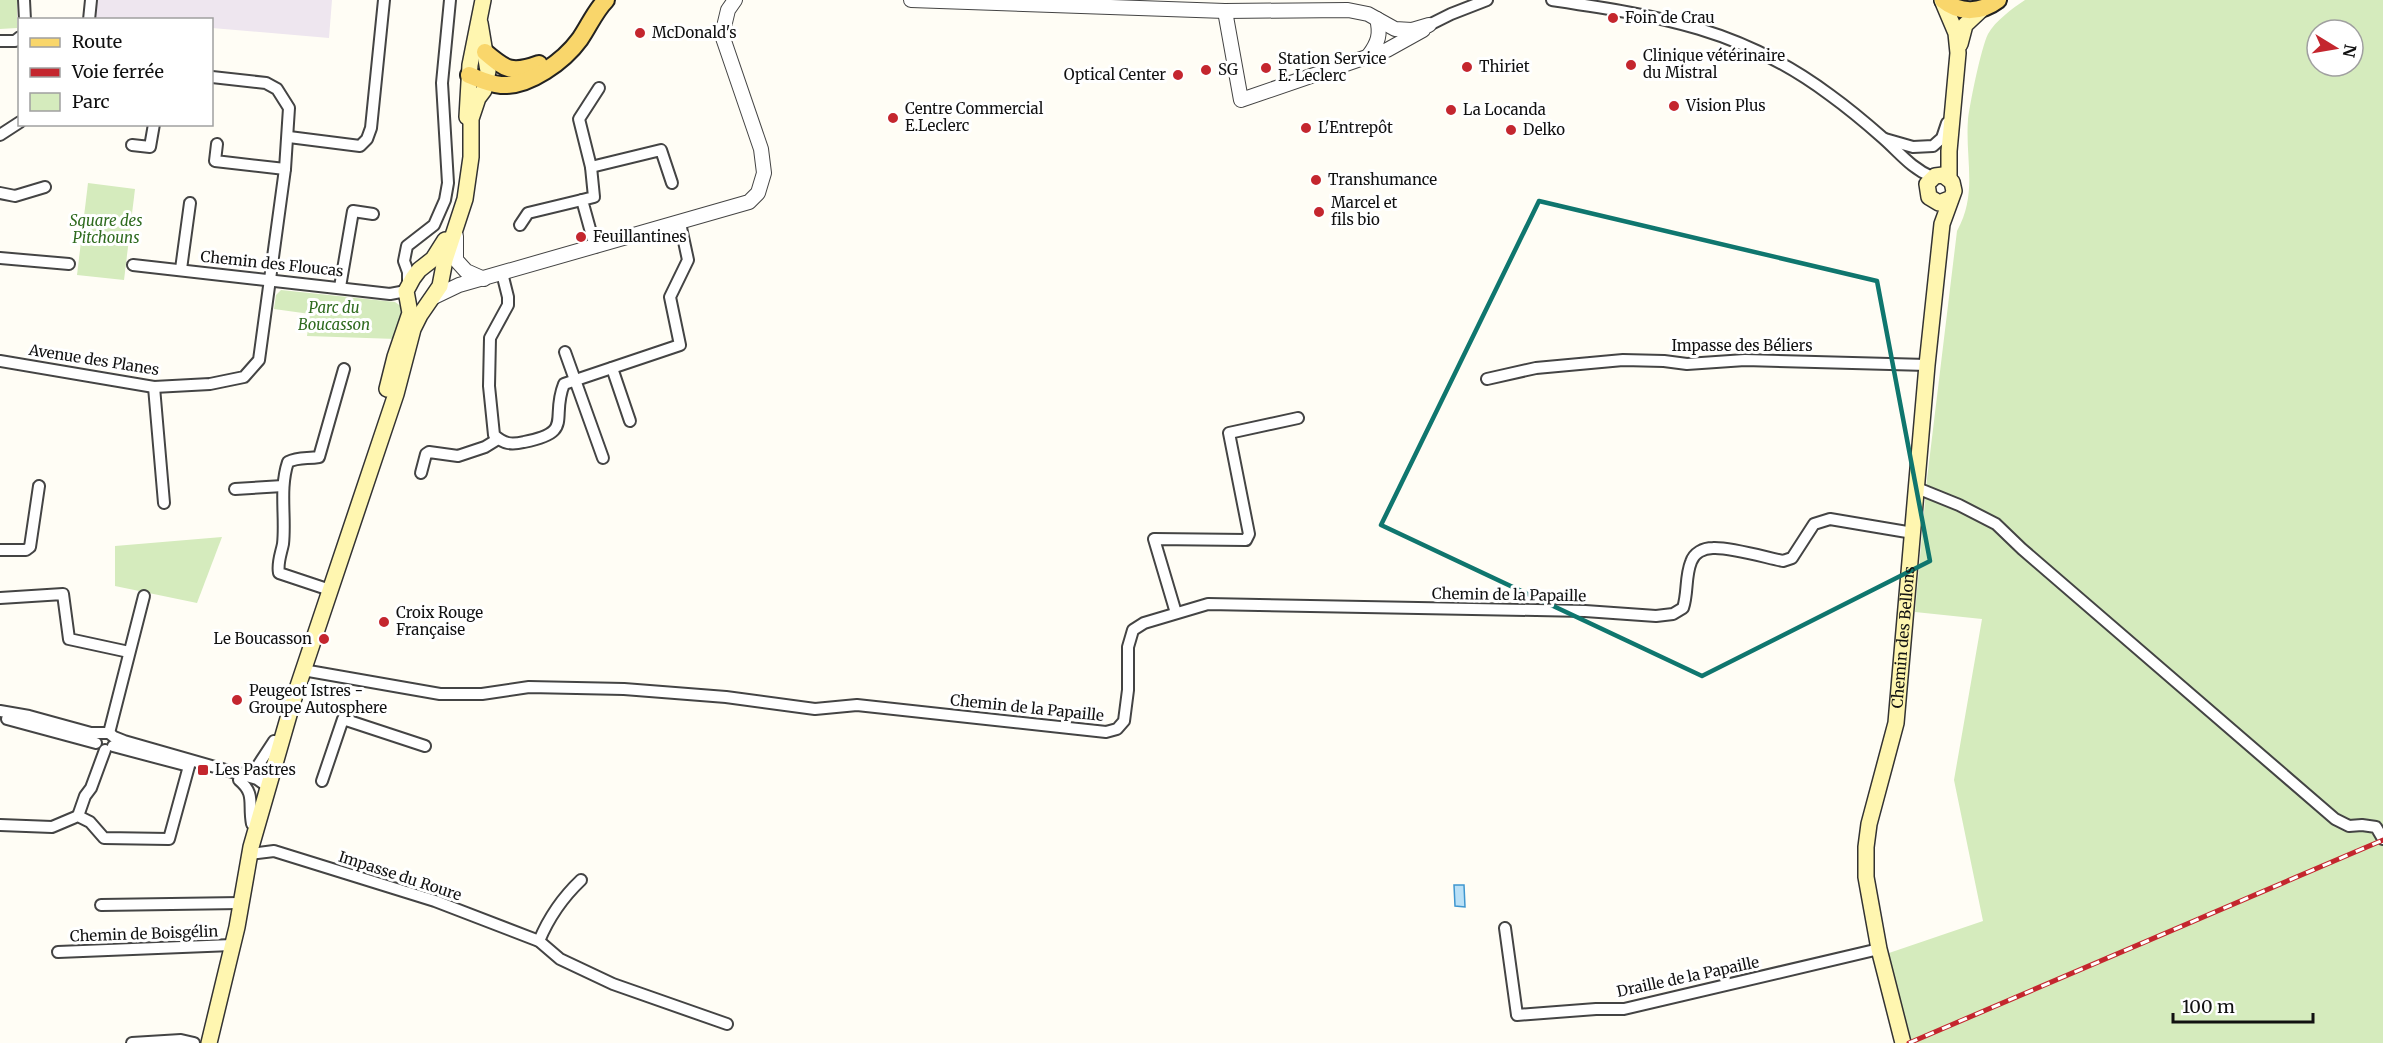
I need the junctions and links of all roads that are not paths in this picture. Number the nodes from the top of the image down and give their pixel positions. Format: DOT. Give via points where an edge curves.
graph roads {
  1 [pos="24,0"];
  2 [pos="90,0"];
  3 [pos="384,0"];
  4 [pos="450,0"];
  5 [pos="483,0"];
  6 [pos="589,0"];
  7 [pos="606,0"];
  8 [pos="735,0"];
  9 [pos="910,0"];
  10 [pos="1486,0"];
  11 [pos="1552,0"];
  12 [pos="1942,0"];
  13 [pos="1998,0"];
  14 [pos="1980,10"];
  15 [pos="1225,11"];
  16 [pos="25,18"];
  17 [pos="89,18"];
  18 [pos="1377,19"];
  19 [pos="480,22"];
  20 [pos="1429,25"];
  21 [pos="18,39"];
  22 [pos="0,41"];
  23 [pos="485,52"];
  24 [pos="1958,52"];
  25 [pos="1369,55"];
  26 [pos="492,73"];
  27 [pos="469,75"];
  28 [pos="213,77"];
  29 [pos="599,88"];
  30 [pos="1954,96"];
  31 [pos="18,123"];
  32 [pos="154,126"];
  33 [pos="0,135"];
  34 [pos="289,137"];
  35 [pos="1883,138"];
  36 [pos="217,144"];
  37 [pos="132,145"];
  38 [pos="591,167"];
  39 [pos="285,169"];
  40 [pos="672,183"];
  41 [pos="45,187"];
  42 [pos="1938,187"];
  43 [pos="0,193"];
  44 [pos="582,200"];
  45 [pos="190,203"];
  46 [pos="373,214"];
  47 [pos="680,223"];
  48 [pos="520,225"];
  49 [pos="457,226"];
  50 [pos="595,247"];
  51 [pos="0,258"];
  52 [pos="404,261"];
  53 [pos="69,264"];
  54 [pos="133,265"];
  55 [pos="181,269"];
  56 [pos="434,269"];
  57 [pos="502,273"];
  58 [pos="271,279"];
  59 [pos="484,279"];
  60 [pos="340,286"];
  61 [pos="415,299"];
  62 [pos="565,352"];
  63 [pos="0,360"];
  64 [pos="1927,365"];
  65 [pos="612,368"];
  66 [pos="344,369"];
  67 [pos="1487,379"];
  68 [pos="576,380"];
  69 [pos="154,387"];
  70 [pos="1298,418"];
  71 [pos="630,421"];
  72 [pos="498,439"];
  73 [pos="603,458"];
  74 [pos="421,473"];
  75 [pos="39,486"];
  76 [pos="283,486"];
  77 [pos="1917,488"];
  78 [pos="235,489"];
  79 [pos="164,503"];
  80 [pos="1913,533"];
  81 [pos="0,550"];
  82 [pos="330,590"];
  83 [pos="144,596"];
  84 [pos="0,598"];
  85 [pos="1176,613"];
  86 [pos="129,652"];
  87 [pos="303,670"];
  88 [pos="0,711"];
  89 [pos="0,718"];
  90 [pos="106,740"];
  91 [pos="278,741"];
  92 [pos="425,746"];
  93 [pos="189,766"];
  94 [pos="240,777"];
  95 [pos="322,781"];
  96 [pos="261,783"];
  97 [pos="78,816"];
  98 [pos="0,825"];
  99 [pos="255,825"];
  100 [pos="2383,839"];
  101 [pos="250,850"];
  102 [pos="581,880"];
  103 [pos="241,903"];
  104 [pos="101,905"];
  105 [pos="1505,928"];
  106 [pos="539,941"];
  107 [pos="232,945"];
  108 [pos="1879,949"];
  109 [pos="58,952"];
  110 [pos="727,1024"];
  111 [pos="132,1043"];
  112 [pos="194,1043"];
  113 [pos="209,1043"];
  114 [pos="1903,1043"];
  1 -- 16 [label="street"];
  2 -- 17 [label="street"];
  3 -- 34 [label="street" via="367,139 360,146"];
  4 -- 52 [label="street" via="442,83 445,200 434,225 407,246"];
  5 -- 19 [label="main road"];
  6 -- 26 [label="main road" via="576,31 544,63"];
  7 -- 26 [label="main road" via="578,41 554,64 530,79 502,85"];
  8 -- 47 [label="street" via="728,10 722,35 761,149 762,183 749,202"];
  9 -- 15 [label="street"];
  10 -- 20 [label="street"];
  11 -- 35 [label="street" via="1678,22 1743,43 1830,95"];
  12 -- 14 [label="main road" via="1963,10"];
  12 -- 24 [label="main road, Chemin des Bellons" via="1956,33"];
  13 -- 14 [label="main road"];
  14 -- 24 [label="main road, Chemin des Bellons" via="1965,25"];
  15 -- 18 [label="street" via="1348,10"];
  15 -- 25 [label="street" via="1241,100"];
  18 -- 20 [label="street" via="1395,29"];
  18 -- 25 [label="street" via="1378,42"];
  19 -- 23 [label="main road"];
  19 -- 27 [label="main road"];
  20 -- 25 [label="street" via="1387,50"];
  21 -- 22 [label="street"];
  23 -- 26 [label="main road"];
  24 -- 30 [label="main road, Chemin des Bellons"];
  26 -- 27 [label="main road"];
  26 -- 49 [label="main road" via="471,119 469,174"];
  27 -- 56 [label="main road" via="466,154 457,205"];
  28 -- 34 [label="street, Avenue des Planes" via="266,83 277,89 289,108"];
  29 -- 38 [label="street" via="579,119"];
  30 -- 35 [label="street" via="1942,138 1933,146 1913,147"];
  30 -- 42 [label="main road, Chemin des Bellons" via="1949,151"];
  31 -- 33 [label="street"];
  32 -- 37 [label="street" via="150,147"];
  34 -- 39 [label="street, Avenue des Planes"];
  35 -- 42 [label="street"];
  36 -- 39 [label="street" via="215,161"];
  38 -- 40 [label="street" via="661,150"];
  38 -- 44 [label="street" via="594,197"];
  39 -- 58 [label="street, Avenue des Planes"];
  41 -- 43 [label="street" via="15,196"];
  42 -- 64 [label="main road, Chemin des Bellons" via="1942,224"];
  44 -- 48 [label="street" via="528,213"];
  44 -- 50 [label="street"];
  45 -- 55 [label="street"];
  46 -- 60 [label="street" via="353,212"];
  47 -- 50 [label="street"];
  47 -- 65 [label="street" via="688,260 670,297 680,345"];
  49 -- 56 [label="main road"];
  49 -- 59 [label="street" via="456,260 466,271"];
  50 -- 57 [label="street"];
  51 -- 53 [label="street"];
  52 -- 56 [label="street"];
  52 -- 61 [label="street"];
  54 -- 55 [label="street, Chemin des Floucas"];
  55 -- 58 [label="street, Chemin des Floucas"];
  56 -- 59 [label="street"];
  56 -- 61 [label="main road"];
  56 -- 61 [label="main road"];
  57 -- 59 [label="street"];
  57 -- 72 [label="street" via="508,305 490,338 489,386 494,435"];
  58 -- 60 [label="street, Chemin des Floucas"];
  58 -- 69 [label="street, Avenue des Planes" via="259,360 244,377 210,384"];
  59 -- 61 [label="street"];
  60 -- 61 [label="street, Chemin des Floucas"];
  61 -- 82 [label="main road" via="413,329 396,394"];
  62 -- 68 [label="street"];
  63 -- 69 [label="street, Avenue des Planes"];
  64 -- 67 [label="street, Impasse des Béliers" via="1623,360 1536,368"];
  64 -- 77 [label="main road, Chemin des Bellons"];
  65 -- 68 [label="street"];
  65 -- 71 [label="street"];
  66 -- 76 [label="street" via="319,457 298,457 288,462"];
  68 -- 72 [label="street" via="564,384 560,419 549,436 513,445"];
  68 -- 73 [label="street"];
  69 -- 79 [label="street"];
  70 -- 85 [label="street" via="1229,433 1249,534 1246,540 1154,539"];
  72 -- 74 [label="street" via="458,456 429,452"];
  75 -- 81 [label="street" via="30,547"];
  76 -- 78 [label="street"];
  76 -- 82 [label="street" via="279,573"];
  77 -- 80 [label="main road, Chemin des Bellons"];
  77 -- 100 [label="street" via="1995,524 2335,819 2349,826 2376,827"];
  80 -- 85 [label="street, Chemin de la Papaille" via="1830,519 1814,524 1792,558 1783,561 1713,548 1699,550 1688,570 1688,595 1683,608 1656,616 1585,611 1208,604"];
  80 -- 108 [label="main road, Chemin des Bellons" via="1896,723 1866,847 1866,877"];
  82 -- 87 [label="main road"];
  83 -- 86 [label="street"];
  84 -- 86 [label="street" via="63,594 69,639"];
  85 -- 87 [label="street, Chemin de la Papaille" via="1133,630 1128,647 1124,721 1117,729 1106,732 857,705 815,709 624,689 529,687 482,694 440,694"];
  86 -- 90 [label="street"];
  87 -- 91 [label="main road"];
  88 -- 90 [label="street"];
  89 -- 90 [label="street"];
  90 -- 93 [label="street"];
  90 -- 94 [label="street"];
  90 -- 97 [label="street" via="92,788"];
  91 -- 94 [label="street" via="257,767"];
  91 -- 96 [label="main road"];
  91 -- 99 [label="main road"];
  92 -- 95 [label="street" via="343,719"];
  93 -- 94 [label="street"];
  93 -- 97 [label="street" via="169,838 104,838 90,822"];
  94 -- 96 [label="street"];
  94 -- 99 [label="street" via="251,794 249,812"];
  96 -- 99 [label="main road"];
  97 -- 98 [label="street" via="52,827"];
  99 -- 101 [label="main road"];
  101 -- 103 [label="main road"];
  101 -- 106 [label="street, Impasse du Roure" via="274,851 416,895"];
  102 -- 106 [label="street" via="565,895"];
  103 -- 104 [label="street"];
  103 -- 107 [label="main road"];
  105 -- 108 [label="street, Draille de la Papaille" via="1517,1015 1624,1009"];
  106 -- 110 [label="street, Impasse du Roure" via="560,958 613,984"];
  107 -- 109 [label="street, Chemin de Boisgélin"];
  107 -- 113 [label="main road"];
  108 -- 114 [label="main road, Chemin des Bellons"];
  111 -- 112 [label="street"];
}
